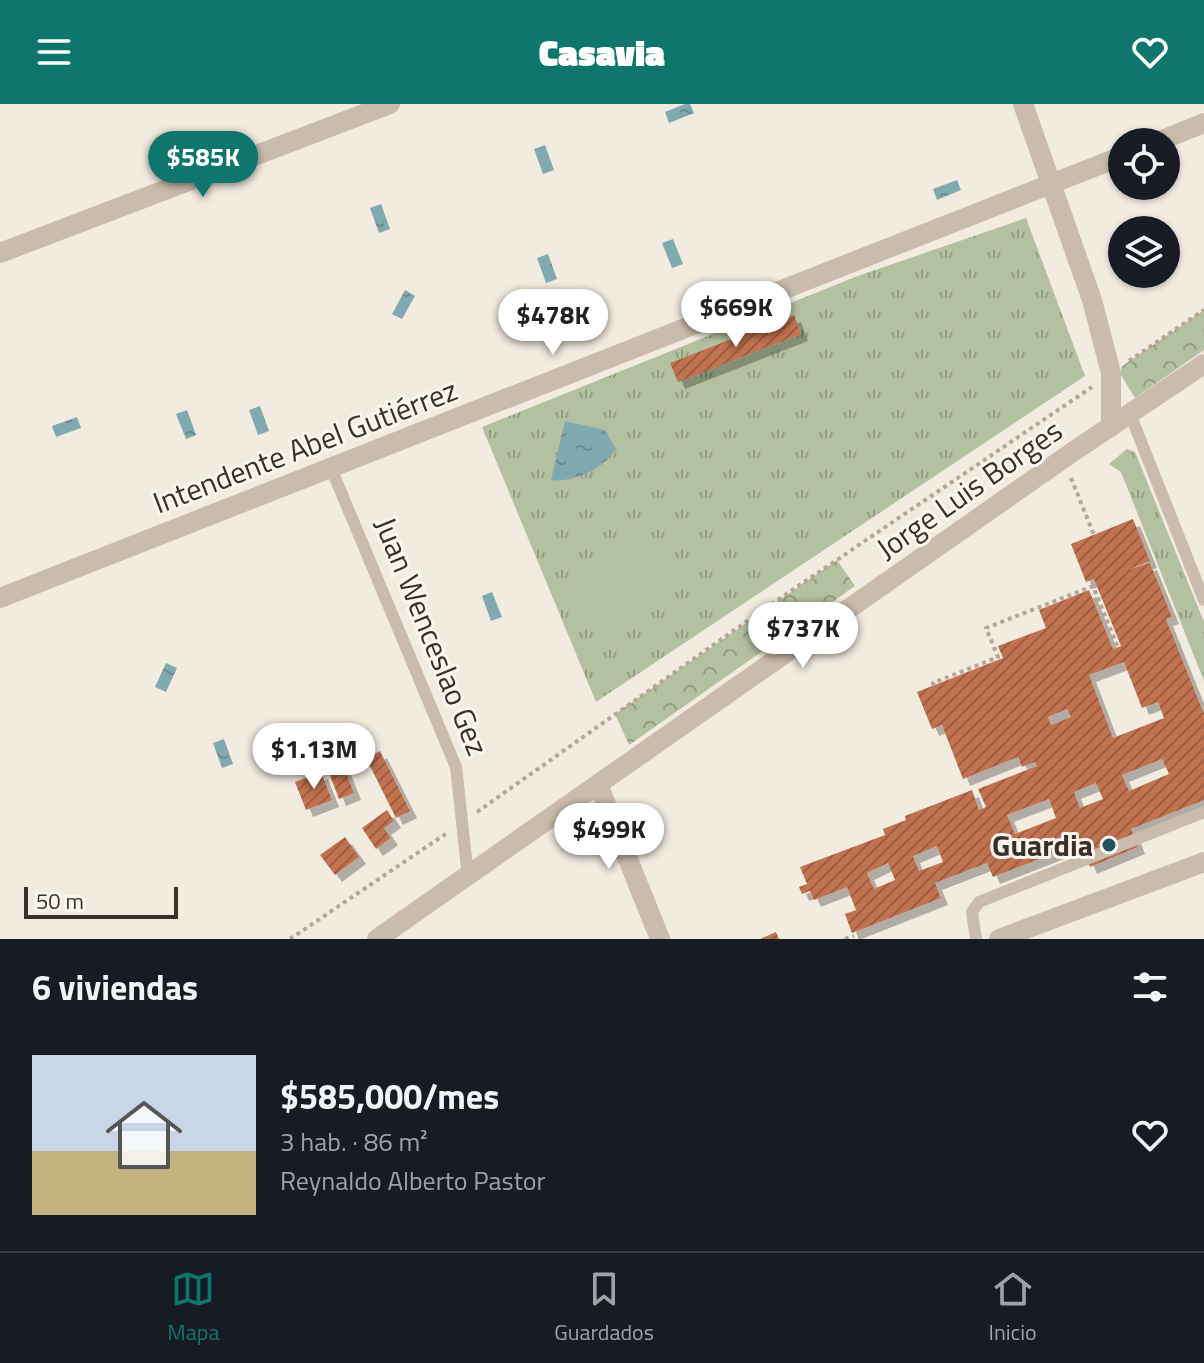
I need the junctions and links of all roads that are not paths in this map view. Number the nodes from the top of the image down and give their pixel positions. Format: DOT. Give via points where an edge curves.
graph roads {
  1 [pos="390,104"];
  2 [pos="1023,104"];
  3 [pos="1204,123"];
  4 [pos="1180,133"];
  5 [pos="1108,162"];
  6 [pos="1052,184"];
  7 [pos="0,253"];
  8 [pos="1204,364"];
  9 [pos="1130,414"];
  10 [pos="1111,427"];
  11 [pos="331,468"];
  12 [pos="0,598"];
  13 [pos="1204,600"];
  14 [pos="599,787"];
  15 [pos="1204,812"];
  16 [pos="1204,862"];
  17 [pos="468,877"];
  18 [pos="377,939"];
  19 [pos="660,939"];
  20 [pos="976,939"];
  21 [pos="1000,939"];
  1 -- 7 [label="street"];
  2 -- 6 [label="street"];
  3 -- 4 [label="street"];
  5 -- 6 [label="street, Intendente Abel Gutiérrez"];
  6 -- 10 [label="street" via="1111,373"];
  6 -- 11 [label="street, Intendente Abel Gutiérrez"];
  8 -- 9 [label="street, Jorge Luis Borges"];
  9 -- 10 [label="street, Jorge Luis Borges"];
  9 -- 13 [label="lane"];
  10 -- 14 [label="street, Jorge Luis Borges"];
  11 -- 12 [label="street, Intendente Abel Gutiérrez"];
  11 -- 17 [label="lane, Juan Wenceslao Gez" via="456,767"];
  14 -- 17 [label="street, Jorge Luis Borges"];
  14 -- 19 [label="street"];
  15 -- 20 [label="lane" via="979,902 972,912"];
  16 -- 21 [label="street"];
  17 -- 18 [label="street, Jorge Luis Borges"];
}
